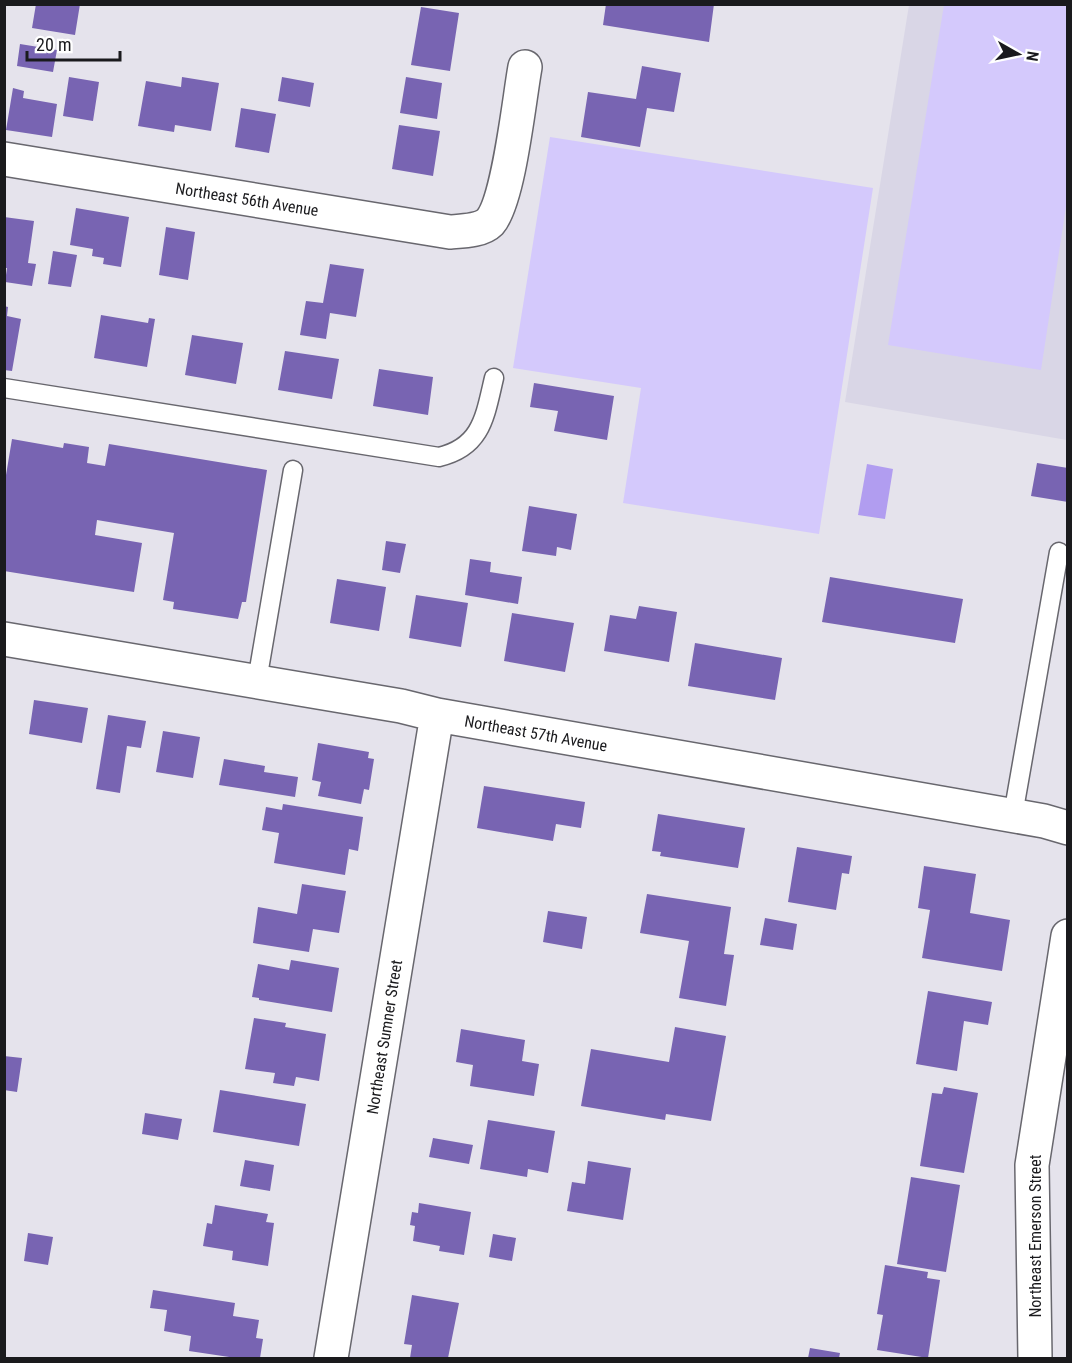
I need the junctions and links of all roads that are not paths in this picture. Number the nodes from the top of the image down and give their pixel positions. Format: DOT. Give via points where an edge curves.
graph roads {
  1 [pos="525,67"];
  2 [pos="4,159"];
  3 [pos="494,378"];
  4 [pos="4,388"];
  5 [pos="293,470"];
  6 [pos="1059,552"];
  7 [pos="4,639"];
  8 [pos="257,681"];
  9 [pos="437,716"];
  10 [pos="1013,815"];
  11 [pos="1068,828"];
  12 [pos="1068,936"];
  13 [pos="331,1359"];
  14 [pos="1035,1359"];
  1 -- 2 [label="street, Northeast 56th Avenue" via="498,207 489,223 473,230 450,232"];
  3 -- 4 [label="lane" via="484,422 471,441 453,454 439,457"];
  5 -- 8 [label="lane"];
  6 -- 10 [label="lane"];
  7 -- 8 [label="street, Northeast 57th Avenue"];
  8 -- 9 [label="street, Northeast 57th Avenue"];
  9 -- 10 [label="street, Northeast 57th Avenue"];
  9 -- 13 [label="street, Northeast Sumner Street"];
  10 -- 11 [label="street, Northeast 57th Avenue"];
  12 -- 14 [label="street, Northeast Emerson Street" via="1032,1165"];
}
